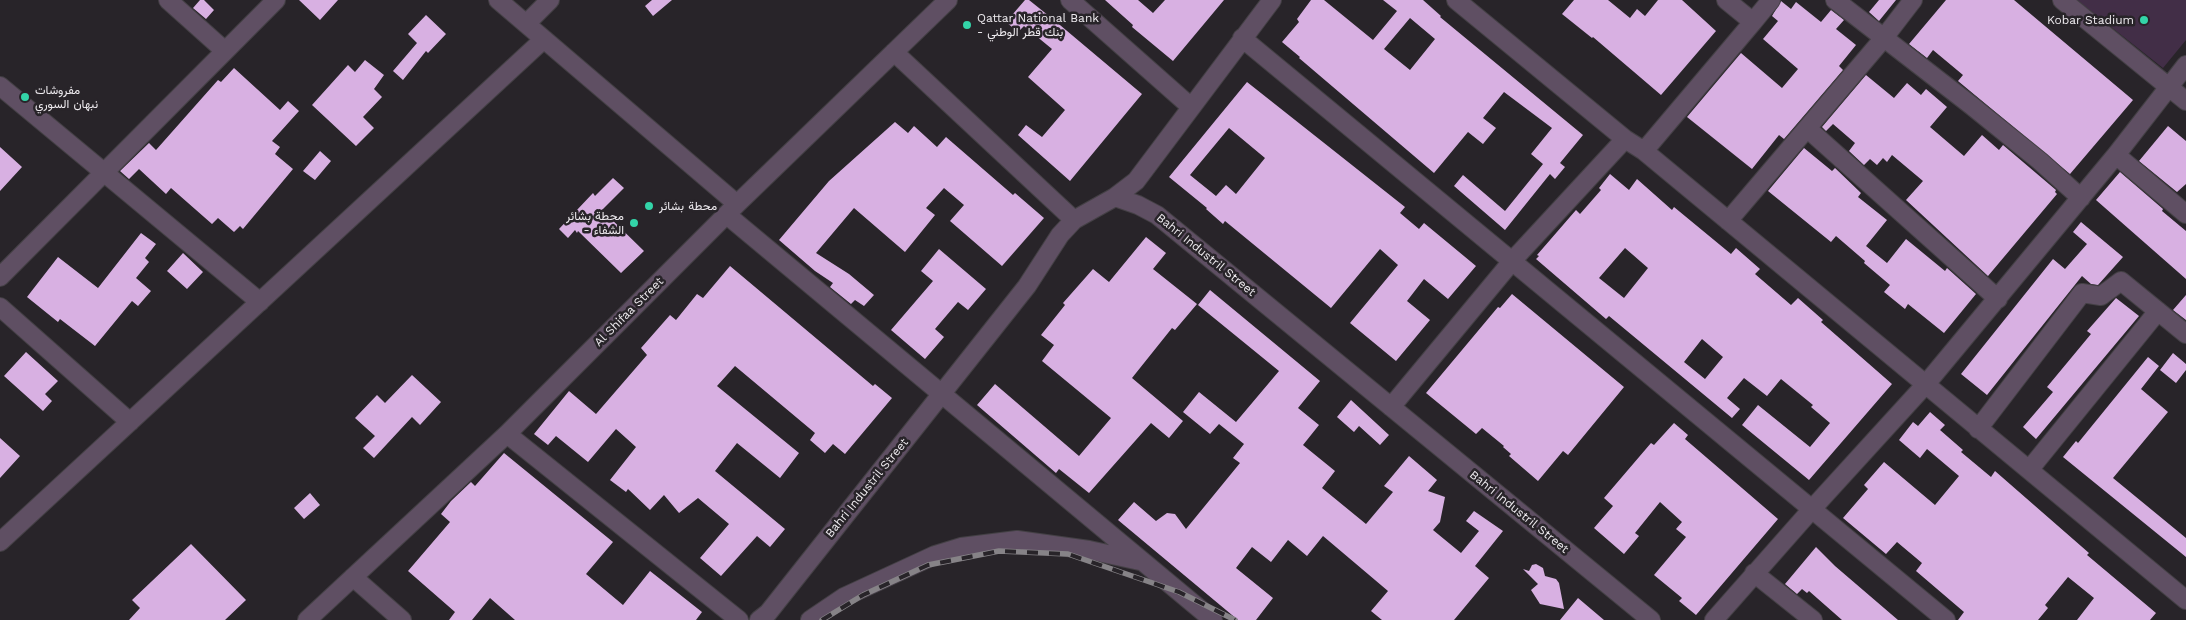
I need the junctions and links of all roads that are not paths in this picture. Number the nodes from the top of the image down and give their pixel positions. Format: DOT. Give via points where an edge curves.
graph roads {
  1 [pos="168,0"];
  2 [pos="276,0"];
  3 [pos="498,0"];
  4 [pos="550,0"];
  5 [pos="948,0"];
  6 [pos="1070,0"];
  7 [pos="1272,0"];
  8 [pos="1456,0"];
  9 [pos="1726,0"];
  10 [pos="1771,0"];
  11 [pos="1835,0"];
  12 [pos="1914,0"];
  13 [pos="2062,0"];
  14 [pos="1754,22"];
  15 [pos="526,24"];
  16 [pos="1242,38"];
  17 [pos="544,39"];
  18 [pos="1884,39"];
  19 [pos="224,51"];
  20 [pos="894,52"];
  21 [pos="2186,65"];
  22 [pos="0,86"];
  23 [pos="2169,87"];
  24 [pos="2186,101"];
  25 [pos="1191,107"];
  26 [pos="1808,129"];
  27 [pos="1625,139"];
  28 [pos="1644,151"];
  29 [pos="2116,155"];
  30 [pos="105,172"];
  31 [pos="1115,197"];
  32 [pos="2081,198"];
  33 [pos="732,209"];
  34 [pos="2186,214"];
  35 [pos="1074,220"];
  36 [pos="1728,221"];
  37 [pos="1513,260"];
  38 [pos="0,277"];
  39 [pos="1998,299"];
  40 [pos="260,302"];
  41 [pos="0,307"];
  42 [pos="2158,310"];
  43 [pos="2186,334"];
  44 [pos="1926,384"];
  45 [pos="943,393"];
  46 [pos="1391,407"];
  47 [pos="130,422"];
  48 [pos="1978,429"];
  49 [pos="507,434"];
  50 [pos="2029,470"];
  51 [pos="1812,508"];
  52 [pos="1,539"];
  53 [pos="1143,562"];
  54 [pos="1754,573"];
  55 [pos="353,577"];
  56 [pos="2186,600"];
  57 [pos="770,618"];
  58 [pos="307,620"];
  59 [pos="402,620"];
  60 [pos="739,620"];
  61 [pos="810,620"];
  62 [pos="1213,620"];
  63 [pos="1651,620"];
  64 [pos="1714,620"];
  65 [pos="1813,620"];
  66 [pos="1946,620"];
  1 -- 19 [label="street"];
  2 -- 19 [label="street"];
  3 -- 15 [label="street"];
  4 -- 15 [label="street"];
  5 -- 20 [label="street, Al Shifaa Street"];
  6 -- 25 [label="street"];
  7 -- 16 [label="street"];
  8 -- 27 [label="street"];
  9 -- 14 [label="street"];
  10 -- 14 [label="street"];
  11 -- 18 [label="street"];
  12 -- 18 [label="street"];
  13 -- 23 [label="street"];
  14 -- 28 [label="street"];
  15 -- 17 [label="street"];
  16 -- 25 [label="street"];
  16 -- 37 [label="street"];
  17 -- 33 [label="street"];
  17 -- 40 [label="street"];
  18 -- 26 [label="street"];
  18 -- 32 [label="street" via="1980,112"];
  19 -- 30 [label="street"];
  20 -- 33 [label="street, Al Shifaa Street"];
  20 -- 35 [label="street"];
  21 -- 23 [label="street"];
  22 -- 30 [label="street"];
  23 -- 24 [label="street"];
  23 -- 29 [label="street"];
  25 -- 31 [label="street" via="1136,181"];
  26 -- 36 [label="street"];
  26 -- 39 [label="street"];
  27 -- 28 [label="street"];
  27 -- 37 [label="street"];
  28 -- 36 [label="street"];
  29 -- 32 [label="street"];
  29 -- 34 [label="street"];
  30 -- 38 [label="street"];
  30 -- 40 [label="street"];
  31 -- 35 [label="street, Bahri Industril Street"];
  31 -- 46 [label="street, Bahri Industril Street" via="1157,215"];
  32 -- 39 [label="street"];
  33 -- 45 [label="street"];
  33 -- 49 [label="street, Al Shifaa Street"];
  35 -- 45 [label="street, Bahri Industril Street"];
  36 -- 44 [label="street"];
  37 -- 46 [label="street"];
  37 -- 51 [label="street"];
  39 -- 44 [label="street"];
  40 -- 47 [label="street"];
  41 -- 47 [label="street"];
  42 -- 43 [label="street"];
  42 -- 48 [label="street" via="2121,281 2101,296 2082,293"];
  42 -- 50 [label="street"];
  44 -- 48 [label="street"];
  44 -- 51 [label="street"];
  45 -- 53 [label="street"];
  45 -- 57 [label="street, Bahri Industril Street"];
  46 -- 63 [label="street, Bahri Industril Street"];
  47 -- 52 [label="street"];
  48 -- 50 [label="street"];
  49 -- 55 [label="street, Al Shifaa Street"];
  49 -- 60 [label="street"];
  50 -- 56 [label="street"];
  51 -- 54 [label="street"];
  51 -- 66 [label="street"];
  53 -- 61 [label="street" via="1018,540 961,547 934,555 844,597"];
  53 -- 62 [label="street"];
  54 -- 64 [label="street"];
  54 -- 65 [label="street"];
  55 -- 58 [label="street, Al Shifaa Street"];
  55 -- 59 [label="street"];
}
